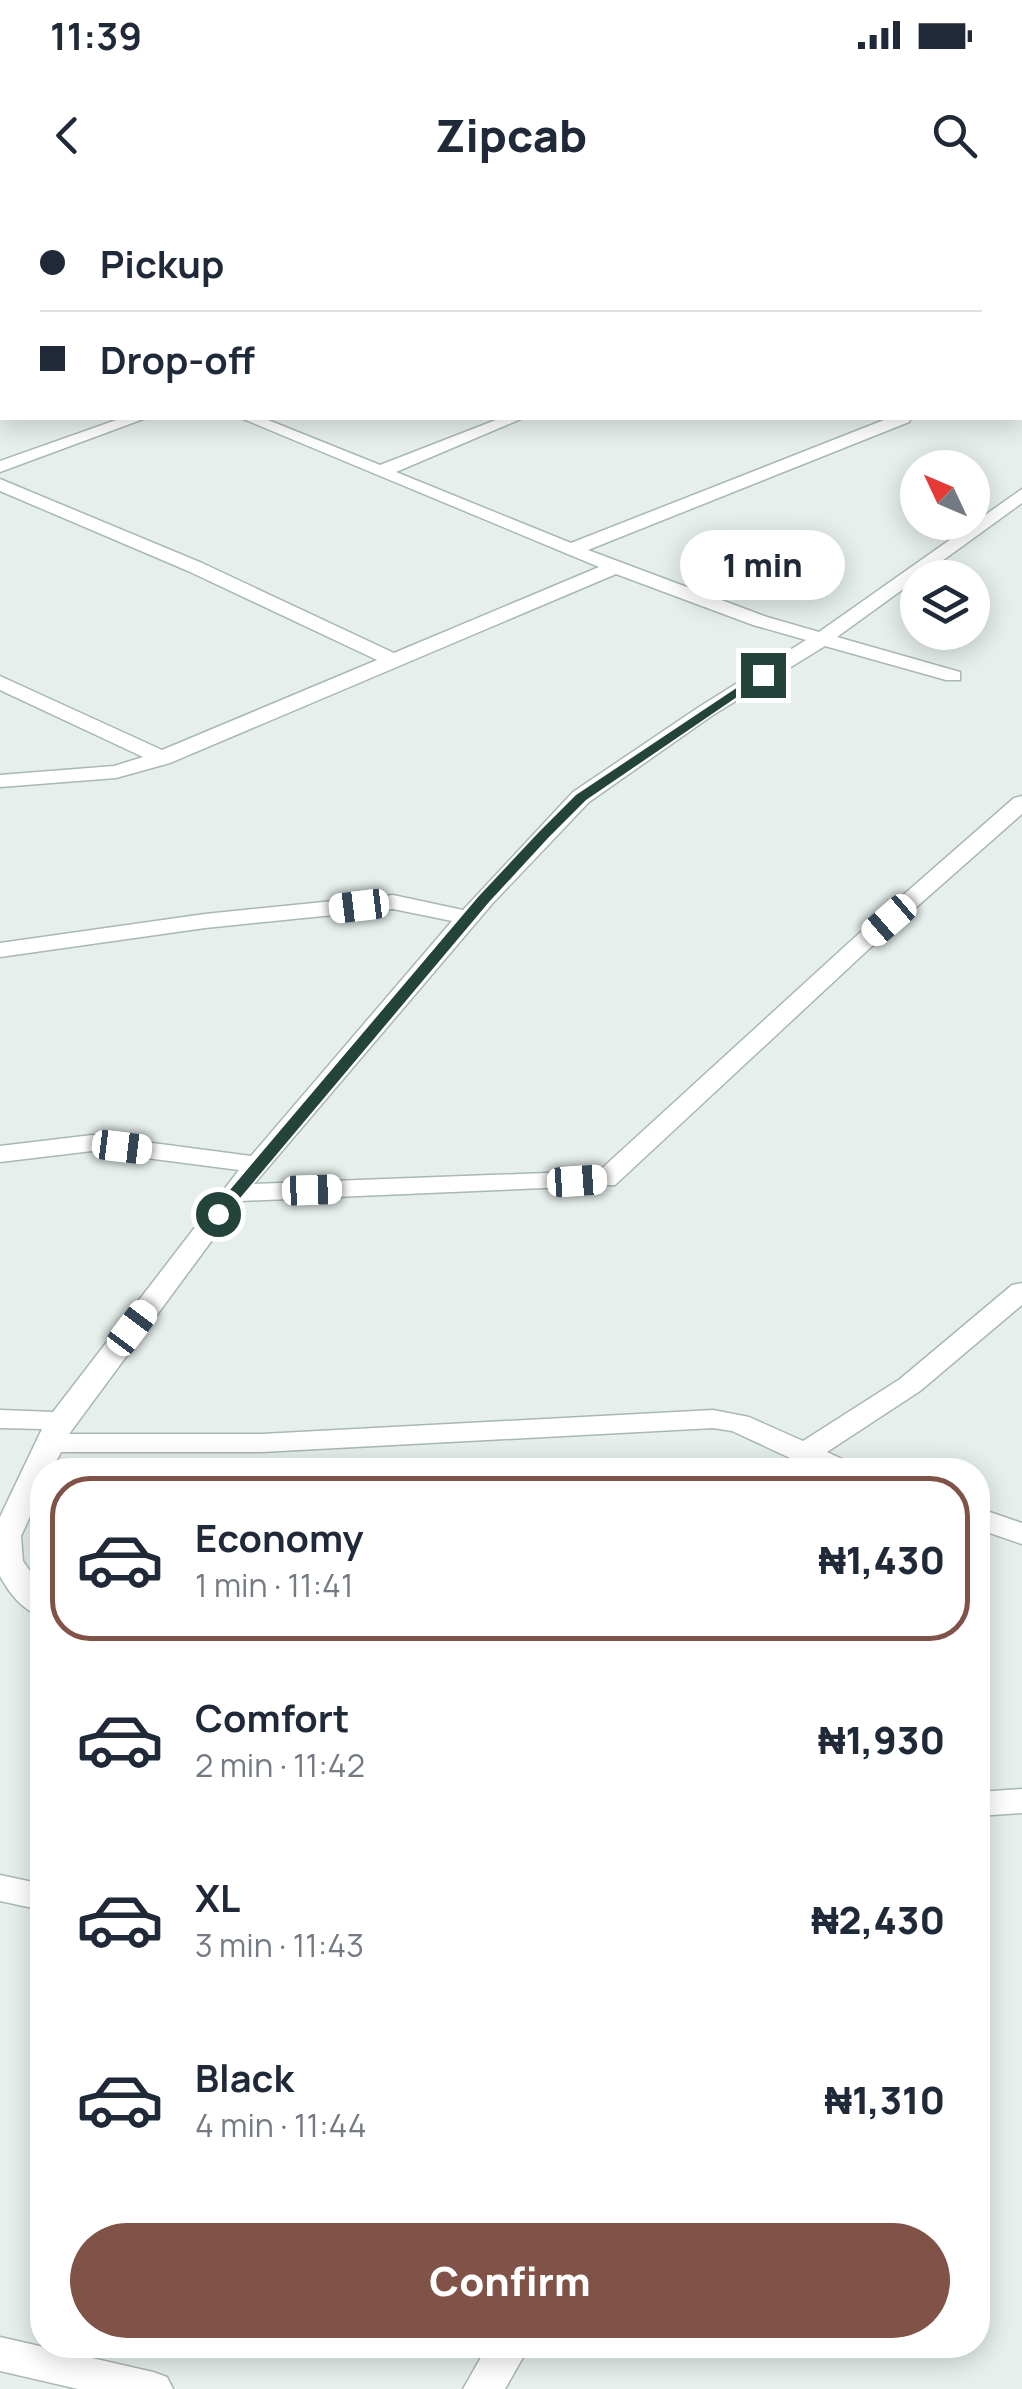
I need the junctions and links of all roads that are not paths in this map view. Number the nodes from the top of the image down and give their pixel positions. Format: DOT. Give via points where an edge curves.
graph roads {
  1 [pos="130,420"];
  2 [pos="254,420"];
  3 [pos="511,420"];
  4 [pos="898,420"];
  5 [pos="0,467"];
  6 [pos="379,472"];
  7 [pos="0,484"];
  8 [pos="1022,494"];
  9 [pos="570,550"];
  10 [pos="616,567"];
  11 [pos="820,640"];
  12 [pos="392,660"];
  13 [pos="953,676"];
  14 [pos="0,682"];
  15 [pos="162,758"];
  16 [pos="0,782"];
  17 [pos="1022,804"];
  18 [pos="469,918"];
  19 [pos="0,950"];
  20 [pos="0,1154"];
  21 [pos="258,1165"];
  22 [pos="234,1193"];
  23 [pos="1022,1291"];
  24 [pos="0,1420"];
  25 [pos="55,1432"];
  26 [pos="804,1454"];
  27 [pos="43,1458"];
  28 [pos="813,1458"];
  29 [pos="30,1485"];
  30 [pos="990,1522"];
  31 [pos="1022,1534"];
  32 [pos="10,1584"];
  33 [pos="1022,1800"];
  34 [pos="990,1803"];
  35 [pos="0,1888"];
  36 [pos="30,1895"];
  37 [pos="0,2354"];
  38 [pos="502,2358"];
  39 [pos="153,2389"];
  40 [pos="483,2389"];
  1 -- 5 [label="street"];
  2 -- 6 [label="street"];
  3 -- 6 [label="street"];
  4 -- 9 [label="street"];
  6 -- 9 [label="street"];
  7 -- 12 [label="street" via="195,566"];
  8 -- 11 [label="street"];
  9 -- 10 [label="street"];
  10 -- 11 [label="street"];
  10 -- 12 [label="street"];
  11 -- 13 [label="street"];
  11 -- 18 [label="street" via="581,798"];
  12 -- 15 [label="street"];
  14 -- 15 [label="street"];
  15 -- 16 [label="street" via="116,772"];
  17 -- 22 [label="street" via="606,1179"];
  18 -- 19 [label="street" via="393,902"];
  18 -- 21 [label="street"];
  20 -- 21 [label="street" via="92,1144"];
  21 -- 22 [label="street"];
  22 -- 25 [label="street"];
  23 -- 26 [label="street" via="910,1385"];
  24 -- 25 [label="street"];
  25 -- 26 [label="street" via="262,1444 713,1419 739,1423"];
  25 -- 27 [label="street"];
  26 -- 28 [label="street"];
  29 -- 32 [label="street" via="6,1536"];
  30 -- 31 [label="street"];
  33 -- 34 [label="street"];
  35 -- 36 [label="street"];
  37 -- 39 [label="street"];
  38 -- 40 [label="street"];
}
